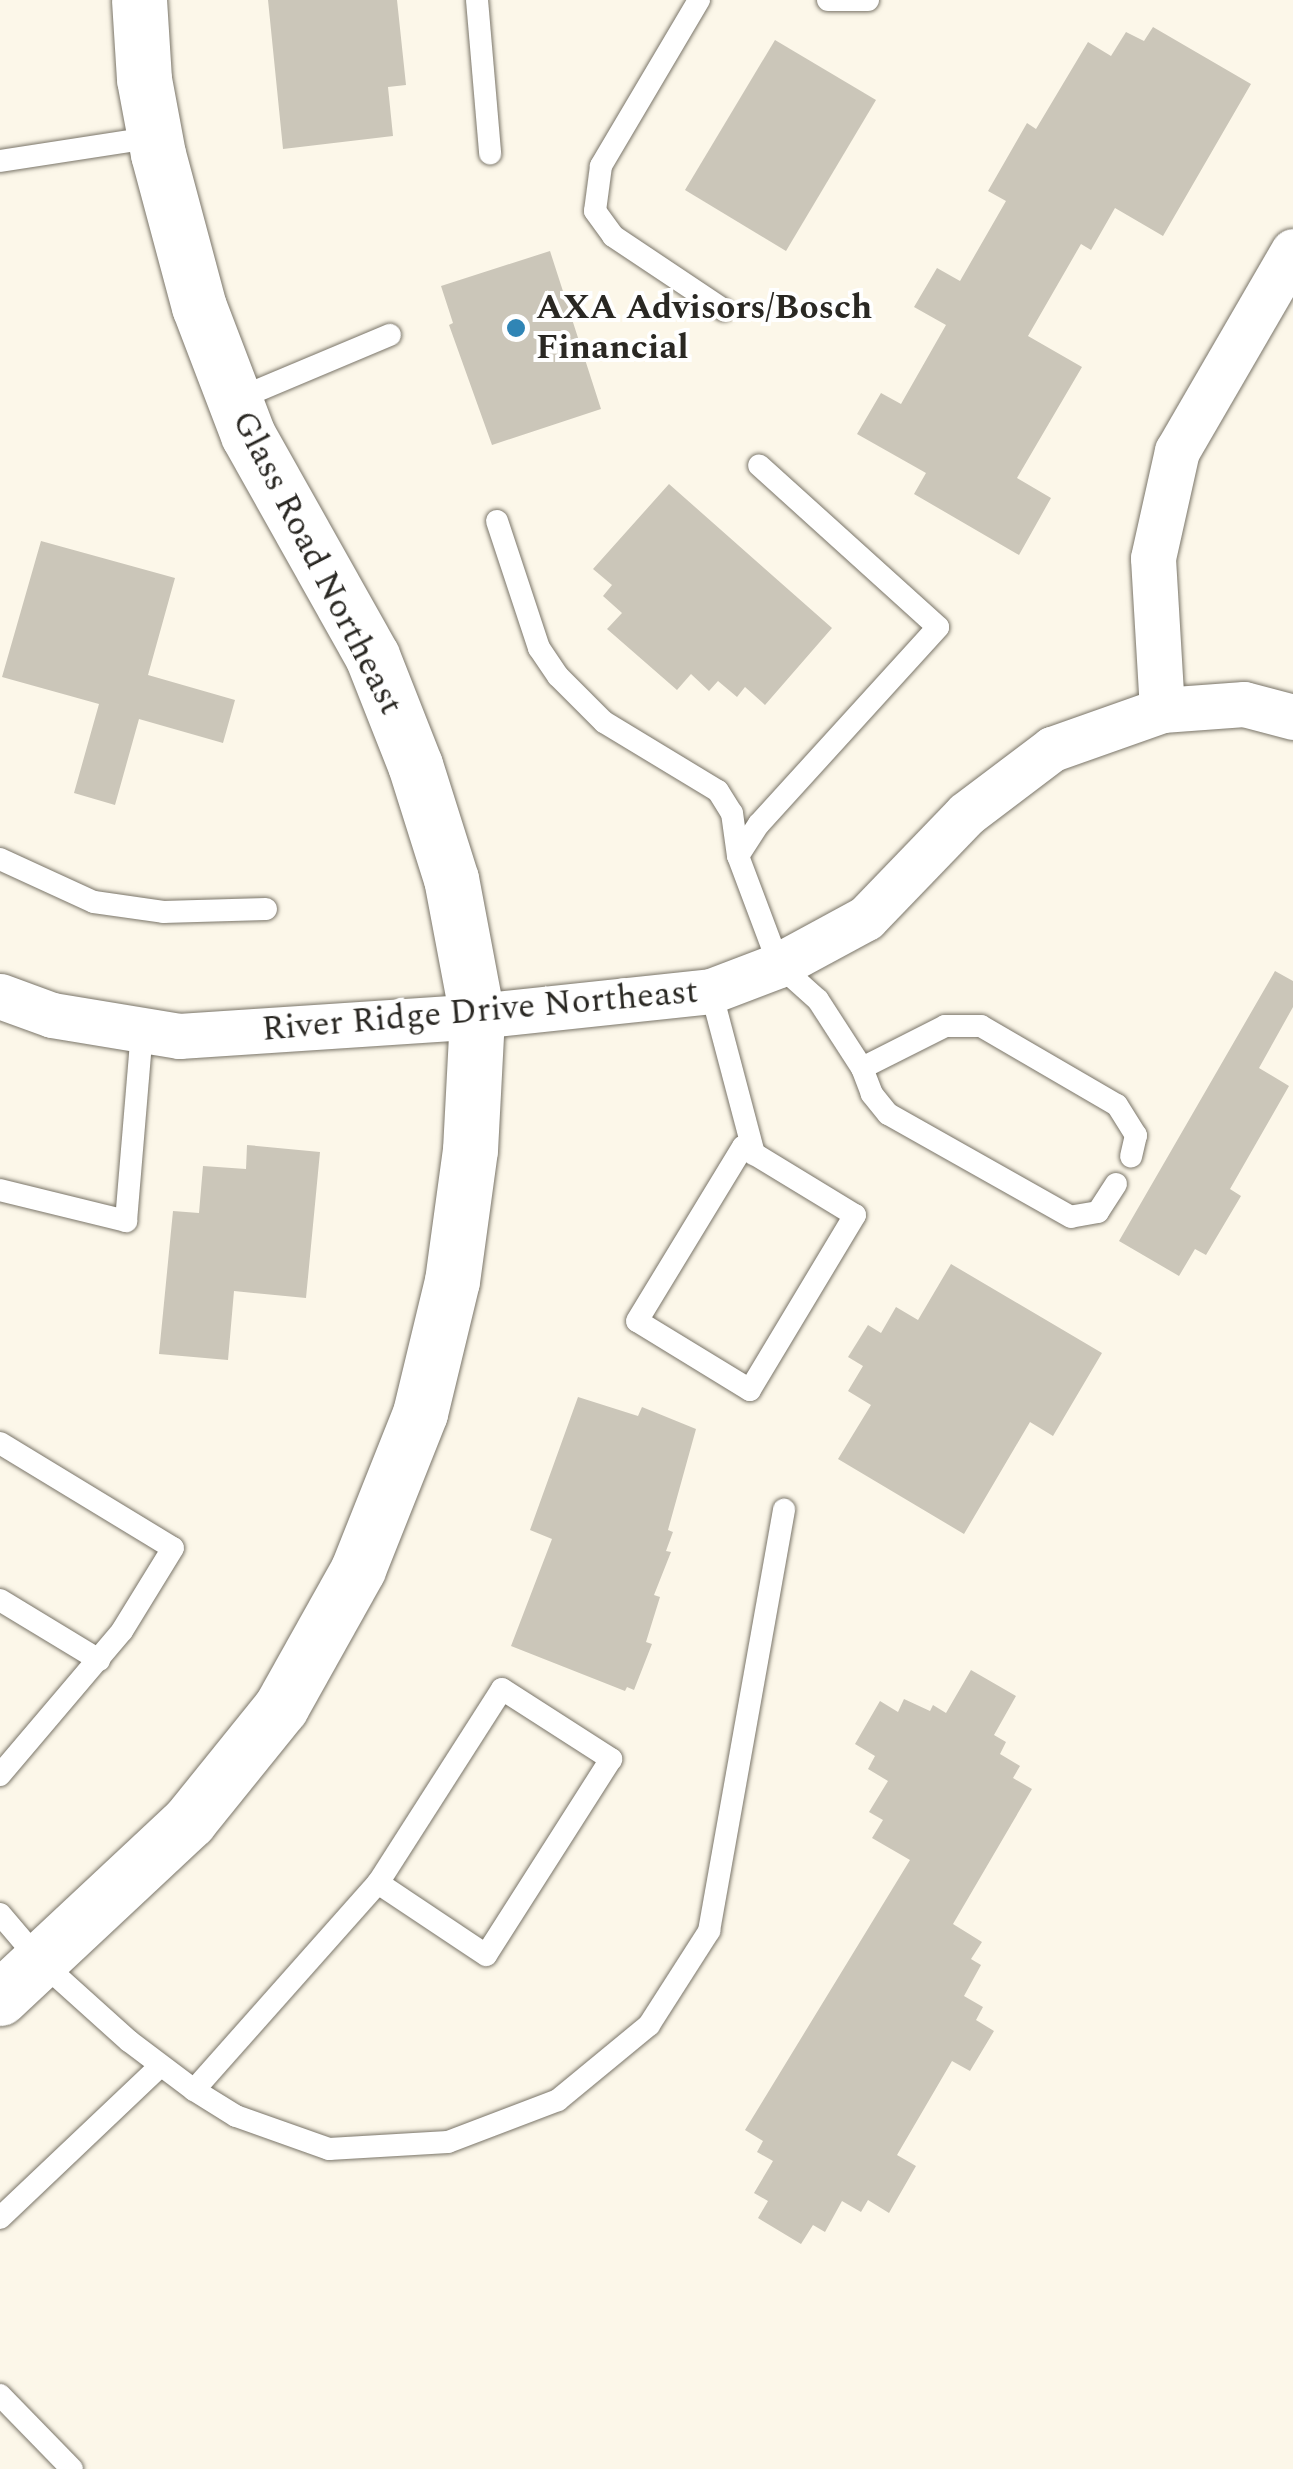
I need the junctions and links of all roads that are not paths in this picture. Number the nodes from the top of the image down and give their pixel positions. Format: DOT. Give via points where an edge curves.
graph roads {
  1 [pos="139,0"];
  2 [pos="477,0"];
  3 [pos="698,0"];
  4 [pos="828,0"];
  5 [pos="868,0"];
  6 [pos="155,137"];
  7 [pos="490,153"];
  8 [pos="0,161"];
  9 [pos="1293,251"];
  10 [pos="724,310"];
  11 [pos="390,335"];
  12 [pos="235,400"];
  13 [pos="758,465"];
  14 [pos="497,521"];
  15 [pos="1162,710"];
  16 [pos="1293,717"];
  17 [pos="738,856"];
  18 [pos="0,860"];
  19 [pos="266,909"];
  20 [pos="778,966"];
  21 [pos="711,991"];
  22 [pos="0,996"];
  23 [pos="477,1016"];
  24 [pos="142,1030"];
  25 [pos="862,1068"];
  26 [pos="754,1154"];
  27 [pos="1131,1156"];
  28 [pos="1116,1184"];
  29 [pos="0,1190"];
  30 [pos="0,1442"];
  31 [pos="784,1510"];
  32 [pos="0,1600"];
  33 [pos="99,1660"];
  34 [pos="0,1775"];
  35 [pos="378,1883"];
  36 [pos="0,1914"];
  37 [pos="40,1961"];
  38 [pos="0,1998"];
  39 [pos="160,2066"];
  40 [pos="194,2090"];
  41 [pos="0,2218"];
  42 [pos="0,2395"];
  43 [pos="72,2469"];
  1 -- 6 [label="street, Glass Road Northeast"];
  2 -- 7 [label="lane"];
  3 -- 10 [label="lane" via="601,166 595,211 613,236"];
  4 -- 5 [label="lane"];
  6 -- 8 [label="lane"];
  6 -- 12 [label="street, Glass Road Northeast" via="199,306"];
  9 -- 15 [label="street" via="1176,451 1153,558"];
  11 -- 12 [label="lane"];
  12 -- 23 [label="street, Glass Road Northeast" via="372,656 415,765 451,879"];
  13 -- 17 [label="lane" via="938,627 759,824"];
  14 -- 17 [label="lane" via="539,648 558,676 604,722 718,791 732,813"];
  15 -- 16 [label="street, River Ridge Drive Northeast" via="1244,704"];
  15 -- 20 [label="street, River Ridge Drive Northeast" via="1052,749 966,814 866,918"];
  17 -- 20 [label="lane"];
  18 -- 19 [label="lane" via="94,902 162,912"];
  20 -- 21 [label="street, River Ridge Drive Northeast"];
  20 -- 25 [label="lane" via="818,1000"];
  21 -- 23 [label="street, River Ridge Drive Northeast"];
  21 -- 26 [label="lane"];
  22 -- 24 [label="street, River Ridge Drive Northeast" via="52,1015"];
  23 -- 24 [label="street, River Ridge Drive Northeast" via="179,1036"];
  23 -- 37 [label="street, Glass Road Northeast" via="470,1150 452,1282 420,1413 358,1569 281,1707 189,1821"];
  24 -- 29 [label="lane" via="126,1221"];
  25 -- 27 [label="lane" via="945,1026 981,1026 1118,1106 1136,1135"];
  25 -- 28 [label="lane" via="888,1114 1070,1217 1098,1212"];
  26 -- 26 [label="lane" via="743,1147 637,1322 750,1390 855,1216"];
  30 -- 33 [label="lane" via="174,1548"];
  31 -- 40 [label="lane" via="709,1931 649,2025 558,2100 448,2142 329,2149 236,2116"];
  32 -- 33 [label="lane"];
  33 -- 34 [label="lane"];
  35 -- 35 [label="lane" via="502,1689 612,1759 486,1955"];
  35 -- 40 [label="lane"];
  36 -- 37 [label="lane"];
  37 -- 38 [label="street, Glass Road Northeast"];
  37 -- 39 [label="lane"];
  39 -- 40 [label="lane"];
  39 -- 41 [label="lane"];
  42 -- 43 [label="lane"];
}
